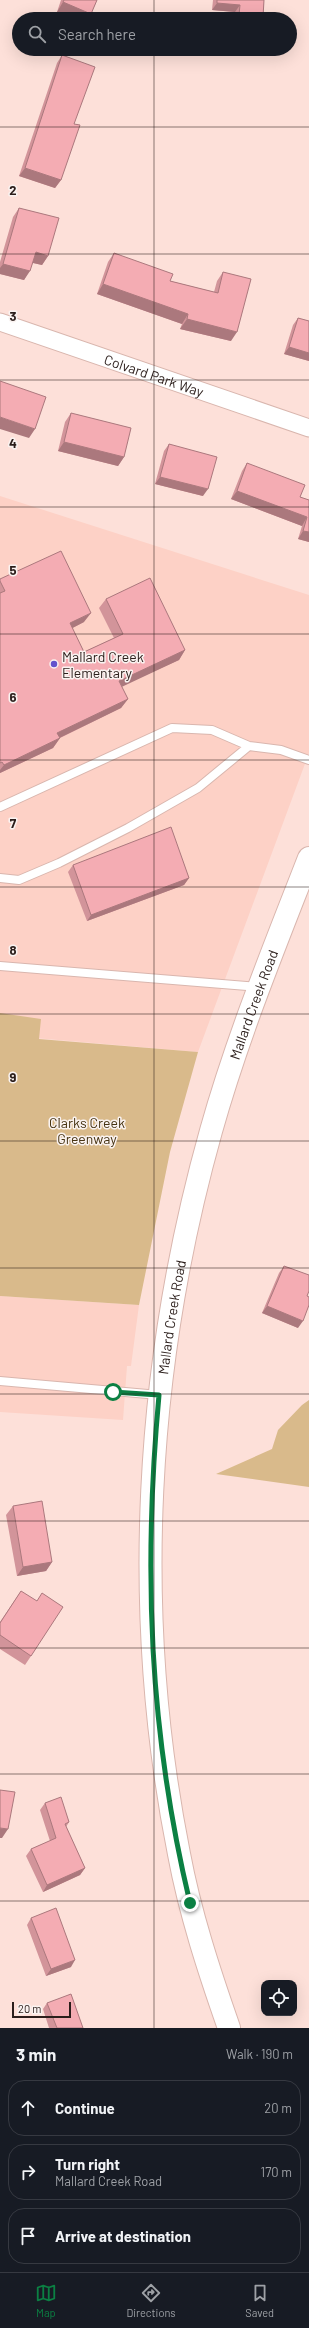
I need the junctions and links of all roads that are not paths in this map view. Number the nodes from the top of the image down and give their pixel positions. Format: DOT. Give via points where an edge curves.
graph roads {
  1 [pos="0,322"];
  2 [pos="309,428"];
  3 [pos="249,746"];
  4 [pos="309,760"];
  5 [pos="0,807"];
  6 [pos="309,858"];
  7 [pos="0,878"];
  8 [pos="0,966"];
  9 [pos="259,987"];
  10 [pos="0,1381"];
  11 [pos="159,1395"];
  12 [pos="229,2028"];
  1 -- 2 [label="street, Colvard Park Way"];
  3 -- 4 [label="lane" via="281,750"];
  3 -- 5 [label="lane" via="212,730 172,728"];
  3 -- 7 [label="lane" via="198,788 128,828 19,880"];
  6 -- 9 [label="main road, Mallard Creek Road"];
  8 -- 9 [label="lane"];
  9 -- 11 [label="main road, Mallard Creek Road" via="226,1082 198,1179 166,1335"];
  10 -- 11 [label="lane"];
  11 -- 12 [label="main road, Mallard Creek Road" via="152,1494 150,1577 152,1651 160,1738 181,1864 203,1948"];
}
